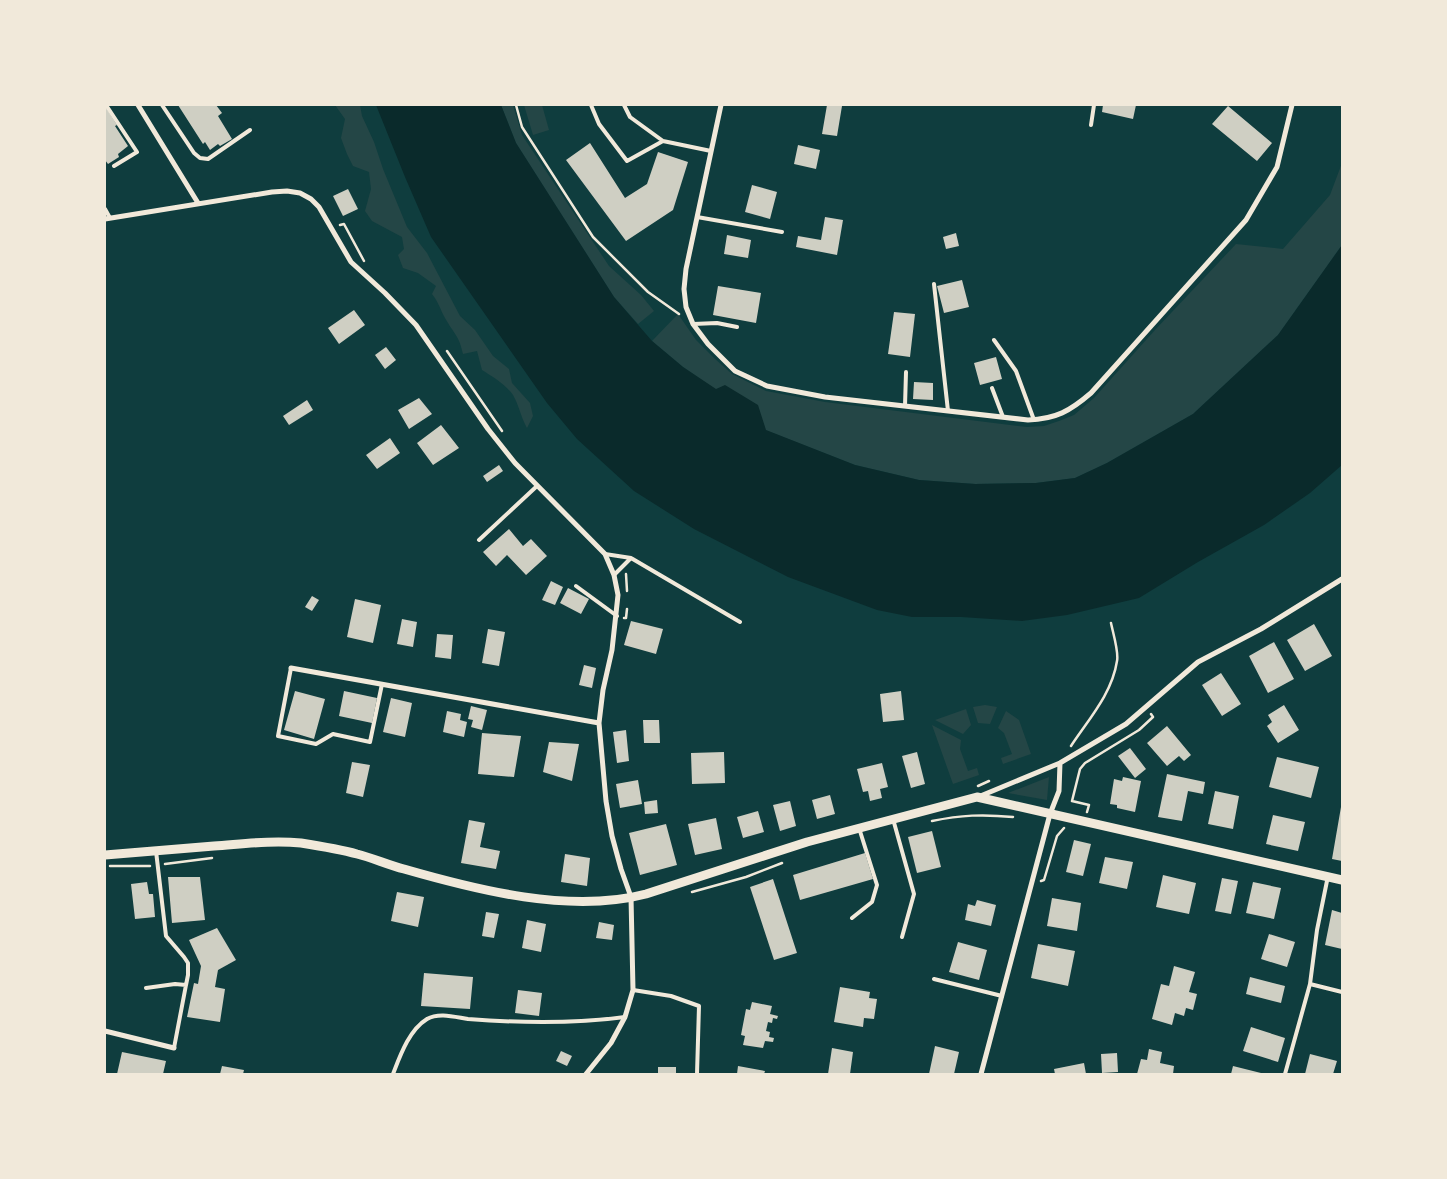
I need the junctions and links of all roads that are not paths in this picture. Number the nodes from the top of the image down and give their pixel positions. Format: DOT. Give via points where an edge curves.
graph roads {
  1 [pos="106,105"];
  2 [pos="138,105"];
  3 [pos="162,105"];
  4 [pos="591,105"];
  5 [pos="624,105"];
  6 [pos="721,105"];
  7 [pos="1094,105"];
  8 [pos="1292,105"];
  9 [pos="1091,125"];
  10 [pos="250,130"];
  11 [pos="663,142"];
  12 [pos="711,151"];
  13 [pos="114,166"];
  14 [pos="198,202"];
  15 [pos="105,209"];
  16 [pos="697,217"];
  17 [pos="108,218"];
  18 [pos="782,232"];
  19 [pos="934,284"];
  20 [pos="693,324"];
  21 [pos="737,327"];
  22 [pos="994,340"];
  23 [pos="906,372"];
  24 [pos="992,388"];
  25 [pos="905,406"];
  26 [pos="948,411"];
  27 [pos="1003,417"];
  28 [pos="1034,420"];
  29 [pos="537,486"];
  30 [pos="479,540"];
  31 [pos="604,554"];
  32 [pos="631,558"];
  33 [pos="614,575"];
  34 [pos="1342,579"];
  35 [pos="576,586"];
  36 [pos="617,617"];
  37 [pos="740,622"];
  38 [pos="291,668"];
  39 [pos="382,684"];
  40 [pos="599,723"];
  41 [pos="1060,763"];
  42 [pos="977,797"];
  43 [pos="1050,814"];
  44 [pos="893,819"];
  45 [pos="859,828"];
  46 [pos="156,851"];
  47 [pos="105,855"];
  48 [pos="1328,876"];
  49 [pos="1342,880"];
  50 [pos="632,897"];
  51 [pos="852,918"];
  52 [pos="902,937"];
  53 [pos="934,979"];
  54 [pos="1310,984"];
  55 [pos="186,985"];
  56 [pos="146,988"];
  57 [pos="633,990"];
  58 [pos="1342,992"];
  59 [pos="1002,996"];
  60 [pos="625,1017"];
  61 [pos="105,1031"];
  62 [pos="174,1048"];
  63 [pos="393,1074"];
  64 [pos="586,1074"];
  65 [pos="697,1074"];
  66 [pos="981,1074"];
  67 [pos="1285,1074"];
  1 -- 13 [label="lane" via="137,152"];
  2 -- 14 [label="street"];
  3 -- 10 [label="lane" via="200,158 208,159"];
  4 -- 11 [label="lane" via="599,124 626,161"];
  5 -- 11 [label="lane" via="630,117"];
  6 -- 12 [label="street"];
  7 -- 9 [label="lane"];
  8 -- 28 [label="street" via="1277,167 1246,220 1091,393 1059,415"];
  11 -- 12 [label="lane"];
  12 -- 16 [label="street"];
  14 -- 17 [label="street"];
  14 -- 29 [label="street" via="286,191 311,199 352,262 416,324 488,429"];
  15 -- 17 [label="lane"];
  16 -- 18 [label="lane"];
  16 -- 20 [label="street" via="684,289 686,307"];
  19 -- 26 [label="lane"];
  20 -- 21 [label="lane" via="717,323"];
  20 -- 25 [label="street" via="735,371 767,386"];
  22 -- 28 [label="lane" via="1016,371"];
  23 -- 25 [label="lane"];
  24 -- 27 [label="lane"];
  25 -- 26 [label="street"];
  26 -- 27 [label="street"];
  27 -- 28 [label="street"];
  29 -- 30 [label="lane"];
  29 -- 31 [label="street"];
  31 -- 32 [label="lane"];
  31 -- 33 [label="street"];
  32 -- 33 [label="lane"];
  32 -- 37 [label="lane"];
  33 -- 36 [label="street" via="618,595"];
  34 -- 41 [label="street" via="1261,629 1198,662 1126,724"];
  35 -- 36 [label="lane"];
  36 -- 40 [label="street"];
  38 -- 39 [label="street"];
  38 -- 39 [label="lane" via="278,736 316,744 333,734 370,742"];
  39 -- 40 [label="street"];
  40 -- 50 [label="street" via="611,827"];
  41 -- 42 [label="street"];
  41 -- 43 [label="street" via="1059,791"];
  42 -- 43 [label="street"];
  42 -- 44 [label="street"];
  43 -- 48 [label="street"];
  43 -- 59 [label="street"];
  44 -- 45 [label="street"];
  44 -- 52 [label="lane" via="914,894"];
  45 -- 50 [label="street"];
  45 -- 51 [label="lane" via="877,885 872,902"];
  46 -- 47 [label="street"];
  46 -- 50 [label="street" via="272,842 299,843 356,854 448,881 514,894 594,901"];
  46 -- 55 [label="lane" via="166,936 188,963"];
  48 -- 49 [label="street"];
  48 -- 54 [label="lane"];
  50 -- 57 [label="street"];
  53 -- 59 [label="lane"];
  54 -- 58 [label="lane"];
  54 -- 67 [label="lane"];
  55 -- 56 [label="lane"];
  55 -- 62 [label="lane"];
  57 -- 60 [label="street"];
  57 -- 65 [label="lane" via="671,996 700,1006"];
  59 -- 66 [label="street"];
  60 -- 63 [label="lane" via="566,1022 441,1016 427,1019 402,1051"];
  60 -- 64 [label="street" via="611,1043"];
  61 -- 62 [label="street"];
}
